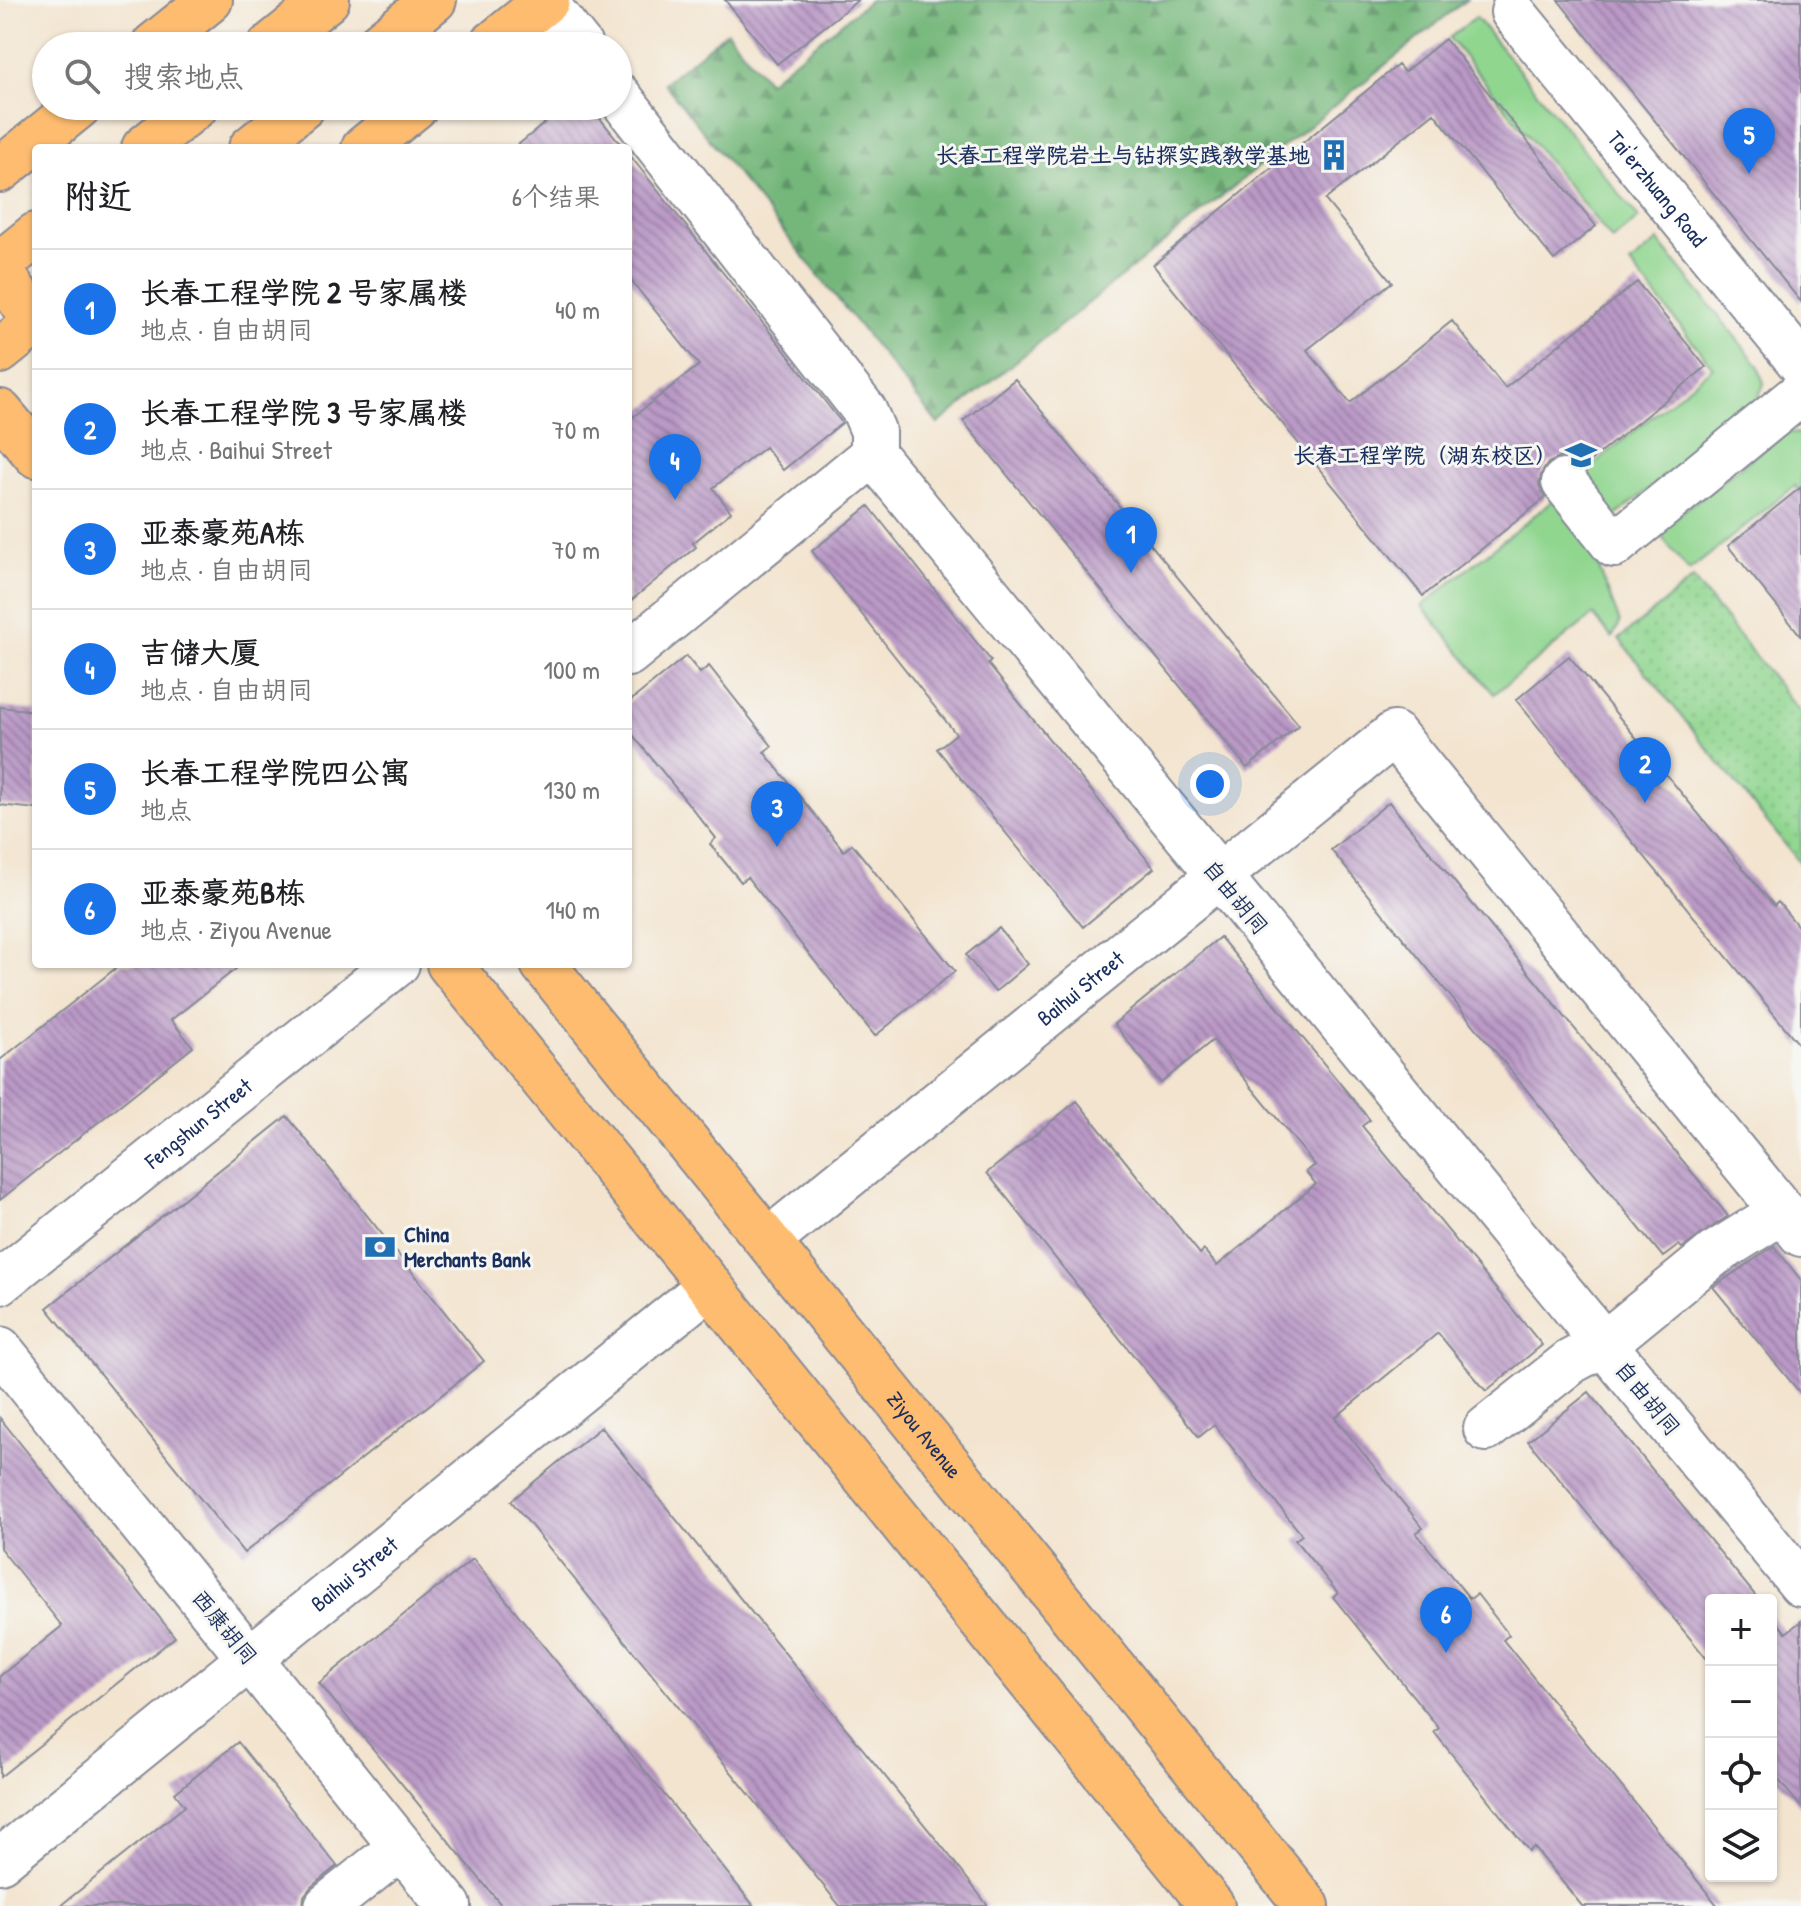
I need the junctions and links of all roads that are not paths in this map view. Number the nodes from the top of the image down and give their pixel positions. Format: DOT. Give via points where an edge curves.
graph roads {
  1 [pos="210,0"];
  2 [pos="327,0"];
  3 [pos="434,0"];
  4 [pos="546,1"];
  5 [pos="1513,12"];
  6 [pos="170,32"];
  7 [pos="287,32"];
  8 [pos="394,32"];
  9 [pos="507,32"];
  10 [pos="569,32"];
  11 [pos="632,113"];
  12 [pos="62,120"];
  13 [pos="179,120"];
  14 [pos="286,120"];
  15 [pos="399,120"];
  16 [pos="32,144"];
  17 [pos="32,144"];
  18 [pos="149,144"];
  19 [pos="256,144"];
  20 [pos="369,144"];
  21 [pos="0,170"];
  22 [pos="32,238"];
  23 [pos="0,264"];
  24 [pos="0,270"];
  25 [pos="32,316"];
  26 [pos="32,325"];
  27 [pos="0,351"];
  28 [pos="1801,364"];
  29 [pos="1801,393"];
  30 [pos="873,454"];
  31 [pos="1564,482"];
  32 [pos="632,651"];
  33 [pos="1219,876"];
  34 [pos="392,968"];
  35 [pos="452,968"];
  36 [pos="546,968"];
  37 [pos="1792,1222"];
  38 [pos="768,1241"];
  39 [pos="0,1282"];
  40 [pos="709,1286"];
  41 [pos="1604,1344"];
  42 [pos="0,1349"];
  43 [pos="1486,1429"];
  44 [pos="1801,1584"];
  45 [pos="250,1659"];
  46 [pos="401,1847"];
  47 [pos="0,1861"];
  48 [pos="327,1906"];
  49 [pos="449,1906"];
  50 [pos="1212,1906"];
  51 [pos="1307,1906"];
  1 -- 6 [label="main road"];
  2 -- 7 [label="main road"];
  3 -- 8 [label="main road"];
  4 -- 9 [label="main road"];
  4 -- 10 [label="street"];
  5 -- 28 [label="street, Tai'erzhuang Road"];
  11 -- 30 [label="street" via="864,410 873,431"];
  12 -- 16 [label="main road"];
  13 -- 18 [label="main road"];
  14 -- 19 [label="main road"];
  15 -- 20 [label="main road"];
  17 -- 21 [label="main road"];
  22 -- 23 [label="main road"];
  24 -- 25 [label="main road"];
  26 -- 27 [label="main road"];
  29 -- 31 [label="street" via="1614,545"];
  30 -- 32 [label="street"];
  30 -- 33 [label="street, 自由胡同"];
  33 -- 37 [label="street, Baihui Street" via="1394,734"];
  33 -- 38 [label="street, Baihui Street"];
  33 -- 41 [label="street, 自由胡同"];
  34 -- 39 [label="street, Fengshun Street"];
  35 -- 40 [label="main road"];
  36 -- 38 [label="main road, Ziyou Avenue"];
  37 -- 41 [label="street" via="1714,1254"];
  38 -- 51 [label="main road, Ziyou Avenue"];
  40 -- 45 [label="street, Baihui Street"];
  40 -- 50 [label="main road"];
  41 -- 43 [label="street" via="1570,1362"];
  41 -- 44 [label="street, 自由胡同"];
  42 -- 45 [label="street, 西康胡同"];
  45 -- 46 [label="street, 西康胡同"];
  45 -- 47 [label="street, Baihui Street"];
  46 -- 48 [label="street"];
  46 -- 49 [label="street, 西康胡同"];
}
